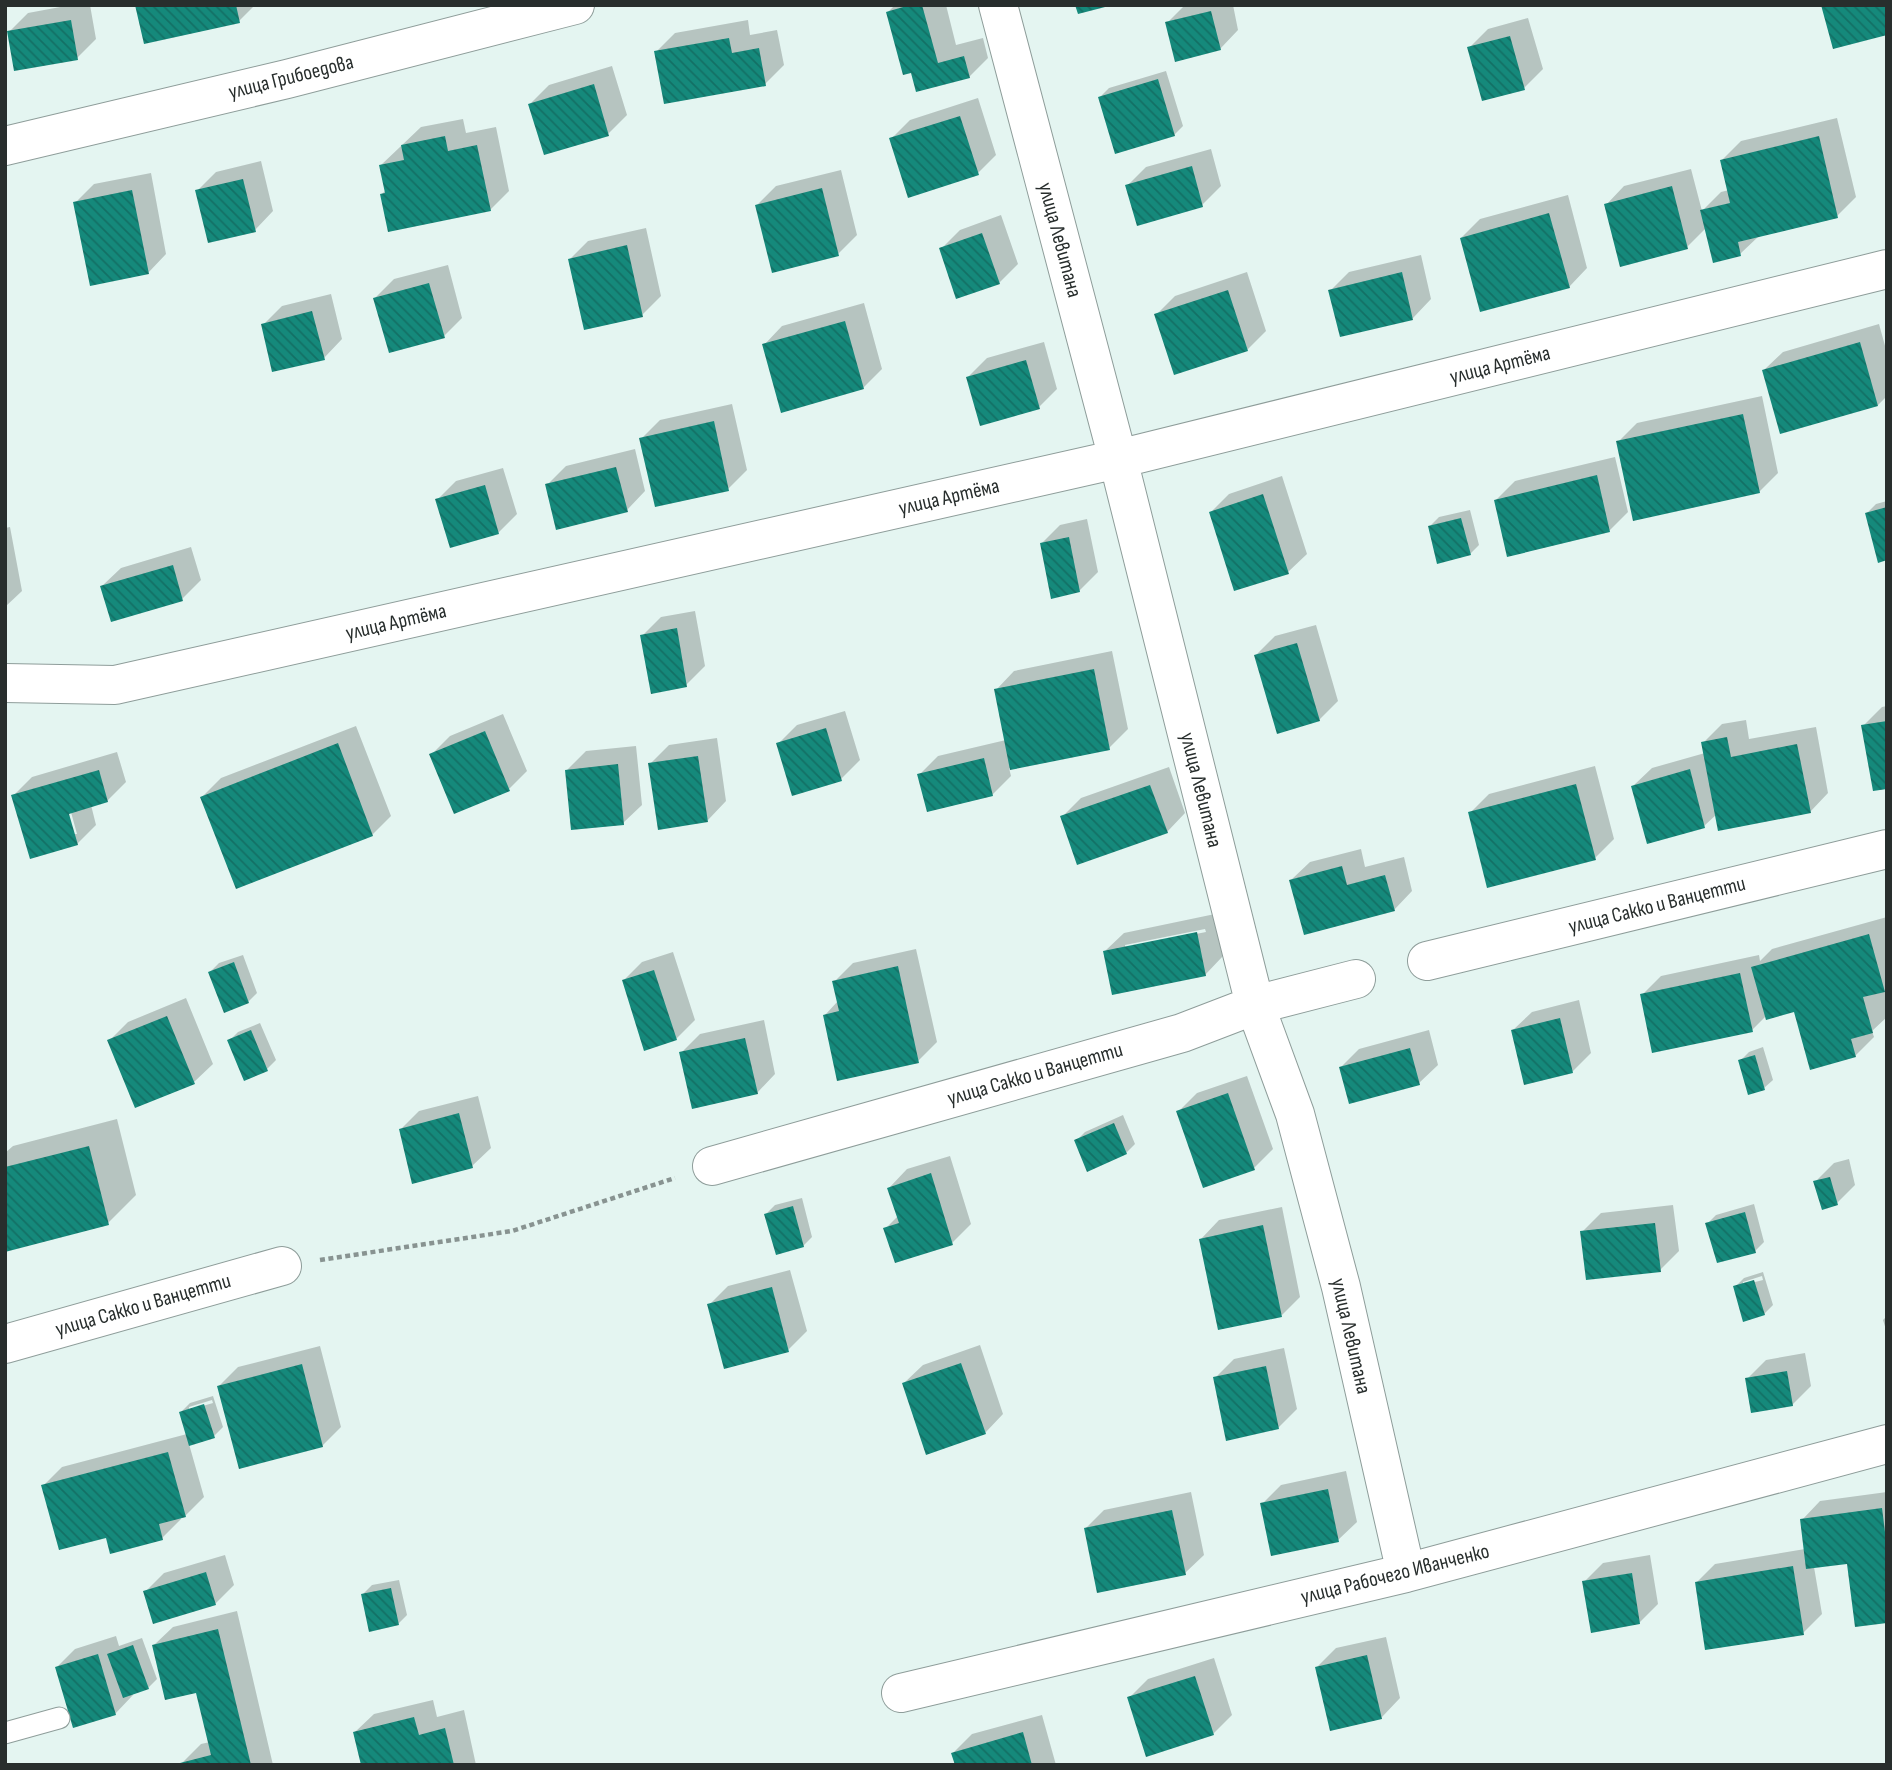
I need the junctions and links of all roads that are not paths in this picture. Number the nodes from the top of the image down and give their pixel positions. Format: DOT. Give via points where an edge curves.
graph roads {
  1 [pos="575,5"];
  2 [pos="998,5"];
  3 [pos="5,146"];
  4 [pos="1887,269"];
  5 [pos="1118,459"];
  6 [pos="5,683"];
  7 [pos="1887,849"];
  8 [pos="1427,961"];
  9 [pos="1356,979"];
  10 [pos="1255,1005"];
  11 [pos="712,1166"];
  12 [pos="282,1266"];
  13 [pos="5,1344"];
  14 [pos="1887,1444"];
  15 [pos="1406,1573"];
  16 [pos="901,1693"];
  17 [pos="58,1718"];
  18 [pos="5,1733"];
  1 -- 3 [label="street, улица Грибоедова"];
  2 -- 5 [label="street, улица Левитана"];
  4 -- 5 [label="street, улица Артёма"];
  5 -- 6 [label="street, улица Артёма" via="114,685"];
  5 -- 10 [label="street, улица Левитана"];
  7 -- 8 [label="street, улица Сакко и Ванцетти"];
  9 -- 10 [label="street, улица Сакко и Ванцетти"];
  10 -- 11 [label="street, улица Сакко и Ванцетти" via="1182,1033"];
  10 -- 15 [label="street, улица Левитана" via="1295,1114"];
  12 -- 13 [label="street, улица Сакко и Ванцетти"];
  14 -- 15 [label="street, улица Рабочего Иванченко"];
  15 -- 16 [label="street, улица Рабочего Иванченко"];
  17 -- 18 [label="lane"];
}
